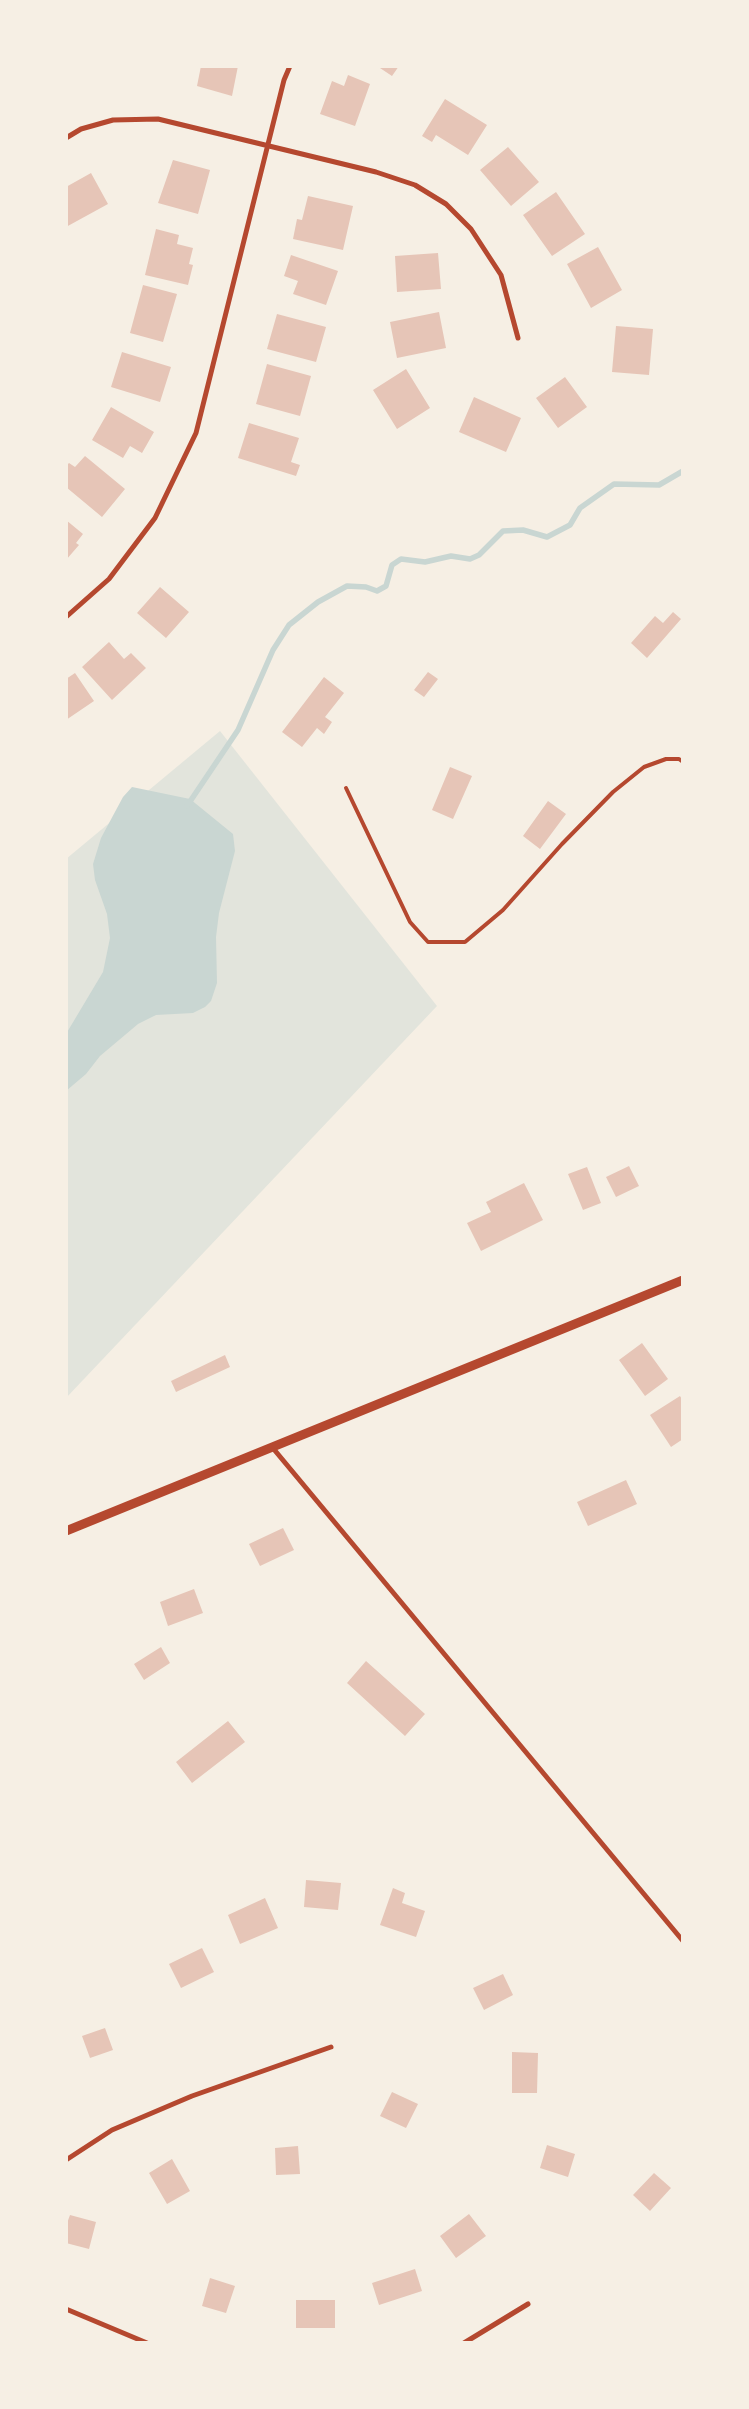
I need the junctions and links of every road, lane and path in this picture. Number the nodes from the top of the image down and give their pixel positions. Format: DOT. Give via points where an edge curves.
graph roads {
  1 [pos="290,66"];
  2 [pos="66,138"];
  3 [pos="268,146"];
  4 [pos="518,338"];
  5 [pos="66,617"];
  6 [pos="683,762"];
  7 [pos="346,788"];
  8 [pos="683,1280"];
  9 [pos="272,1447"];
  10 [pos="66,1531"];
  11 [pos="683,1940"];
  12 [pos="331,2047"];
  13 [pos="66,2160"];
  14 [pos="528,2304"];
  15 [pos="66,2309"];
  16 [pos="147,2343"];
  17 [pos="464,2343"];
  1 -- 3 [label="street"];
  2 -- 3 [label="street" via="81,129 113,120 158,119"];
  3 -- 4 [label="street" via="376,172 415,185 446,204 470,229 502,275"];
  3 -- 5 [label="street" via="196,434 155,518 109,579"];
  6 -- 7 [label="lane" via="666,759 644,767 613,792 503,910 464,942 428,942 410,922"];
  8 -- 9 [label="street"];
  9 -- 10 [label="street"];
  9 -- 11 [label="street"];
  12 -- 13 [label="street" via="192,2096 112,2130"];
  14 -- 17 [label="street"];
  15 -- 16 [label="street"];
}
